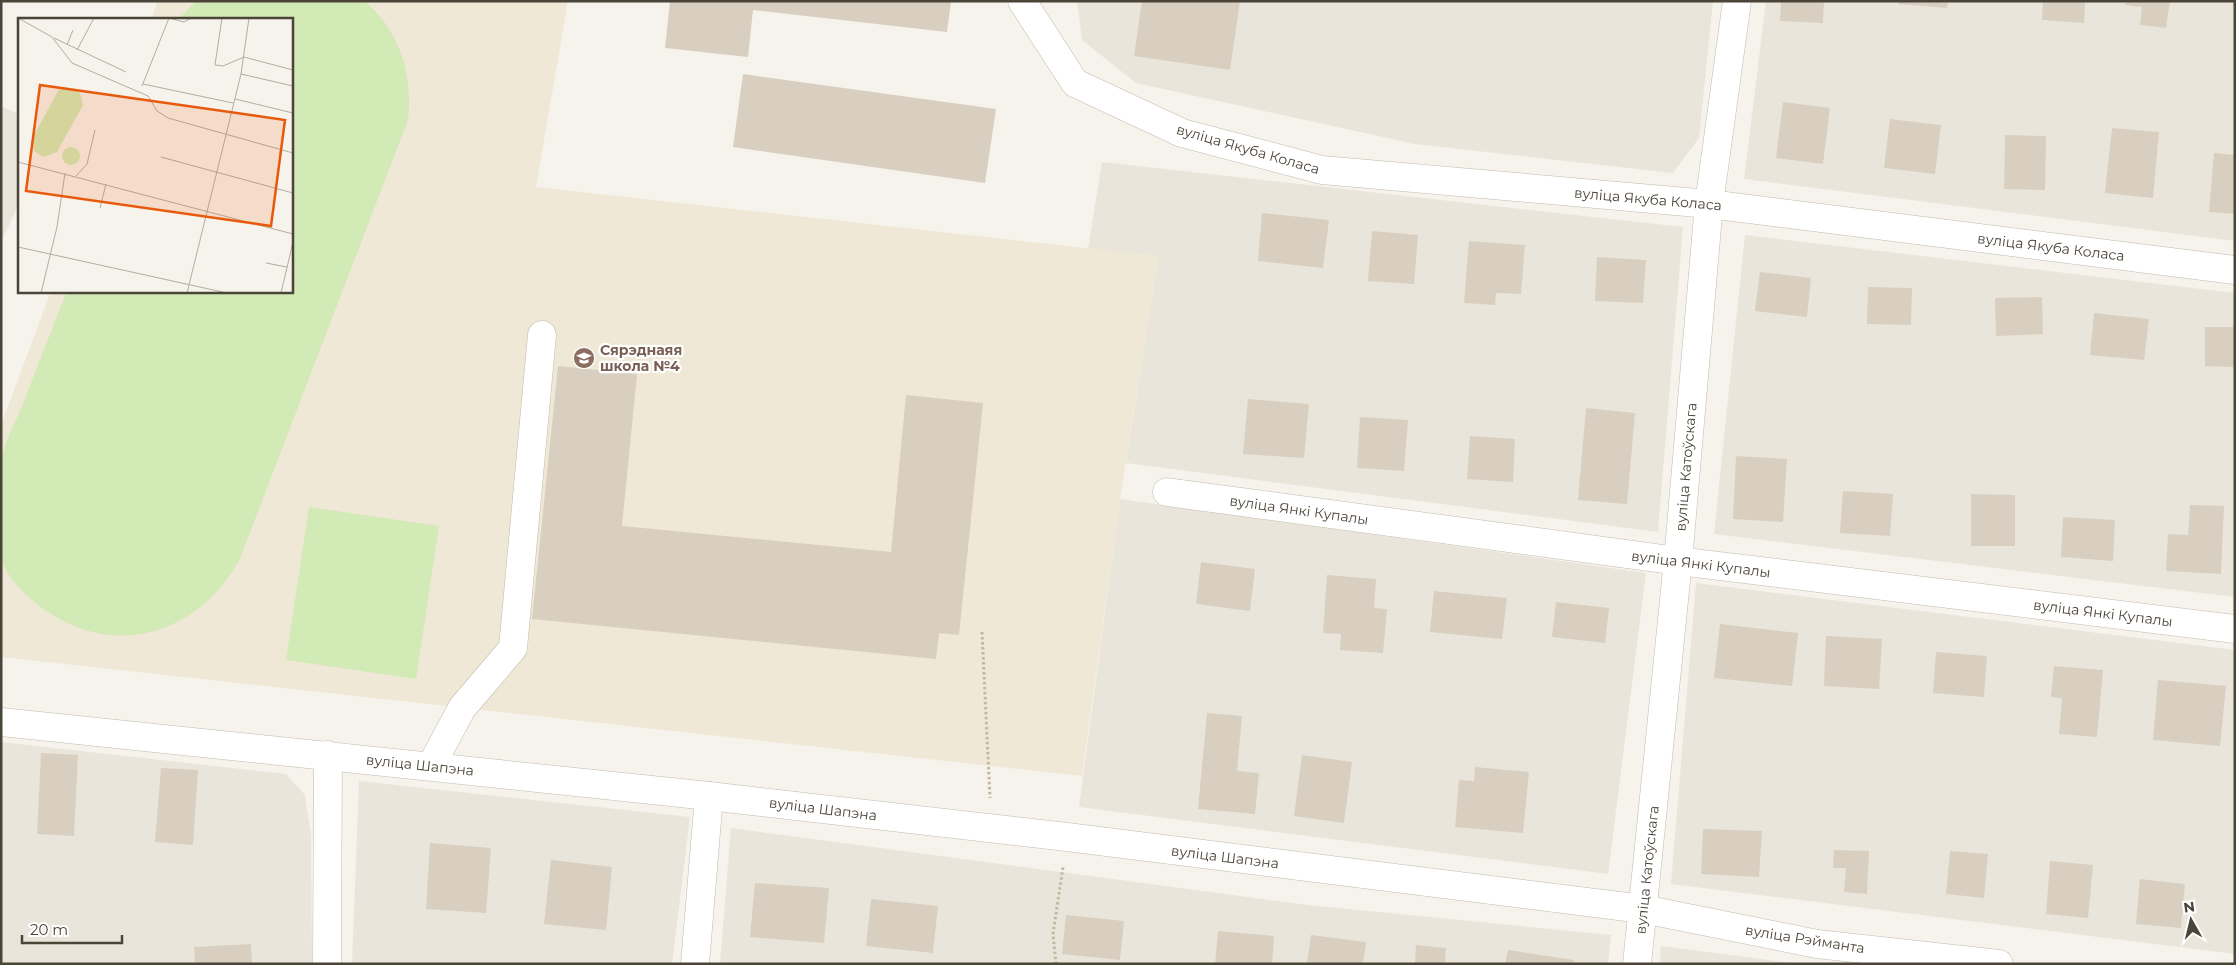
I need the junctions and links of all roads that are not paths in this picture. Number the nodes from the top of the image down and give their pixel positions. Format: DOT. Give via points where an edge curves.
graph roads {
  1 [pos="1022,1"];
  2 [pos="1737,1"];
  3 [pos="1709,204"];
  4 [pos="2235,270"];
  5 [pos="542,335"];
  6 [pos="1167,492"];
  7 [pos="1678,561"];
  8 [pos="2235,629"];
  9 [pos="1,722"];
  10 [pos="328,755"];
  11 [pos="430,766"];
  12 [pos="710,796"];
  13 [pos="1643,909"];
  14 [pos="327,964"];
  15 [pos="695,964"];
  16 [pos="1638,964"];
  17 [pos="1999,964"];
  1 -- 3 [label="street, вуліца Якуба Коласа" via="1075,83 1182,133 1322,170"];
  2 -- 3 [label="street, вуліца Катоўскага"];
  3 -- 4 [label="street, вуліца Якуба Коласа"];
  3 -- 7 [label="street, вуліца Катоўскага"];
  5 -- 11 [label="street" via="513,648 462,708"];
  6 -- 7 [label="street, вуліца Янкі Купалы"];
  7 -- 8 [label="street, вуліца Янкі Купалы"];
  7 -- 13 [label="street, вуліца Катоўскага"];
  9 -- 10 [label="street, вуліца Шапэна"];
  10 -- 11 [label="street, вуліца Шапэна"];
  10 -- 14 [label="street"];
  11 -- 12 [label="street, вуліца Шапэна"];
  12 -- 13 [label="street, вуліца Шапэна"];
  12 -- 15 [label="street"];
  13 -- 16 [label="street, вуліца Катоўскага"];
  13 -- 17 [label="street, вуліца Рэйманта" via="1816,944"];
}
